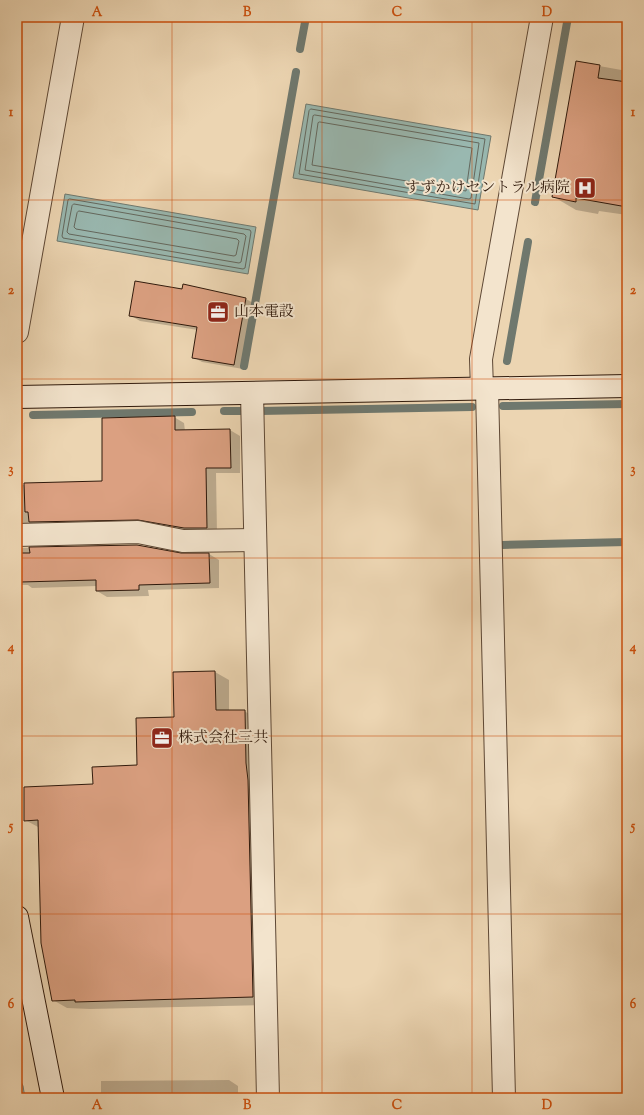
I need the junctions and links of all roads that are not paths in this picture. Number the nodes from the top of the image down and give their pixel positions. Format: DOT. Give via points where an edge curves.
graph roads {
  1 [pos="72,17"];
  2 [pos="542,17"];
  3 [pos="17,332"];
  4 [pos="627,386"];
  5 [pos="484,389"];
  6 [pos="252,393"];
  7 [pos="17,397"];
  8 [pos="17,535"];
  9 [pos="255,540"];
  10 [pos="17,917"];
  11 [pos="53,1098"];
  12 [pos="268,1098"];
  13 [pos="504,1098"];
  1 -- 3 [label="street"];
  2 -- 5 [label="street" via="481,359"];
  4 -- 5 [label="street"];
  5 -- 6 [label="street"];
  5 -- 13 [label="street"];
  6 -- 7 [label="street"];
  6 -- 9 [label="street"];
  8 -- 9 [label="street" via="138,532 183,541"];
  9 -- 12 [label="street"];
  10 -- 11 [label="street"];
}
